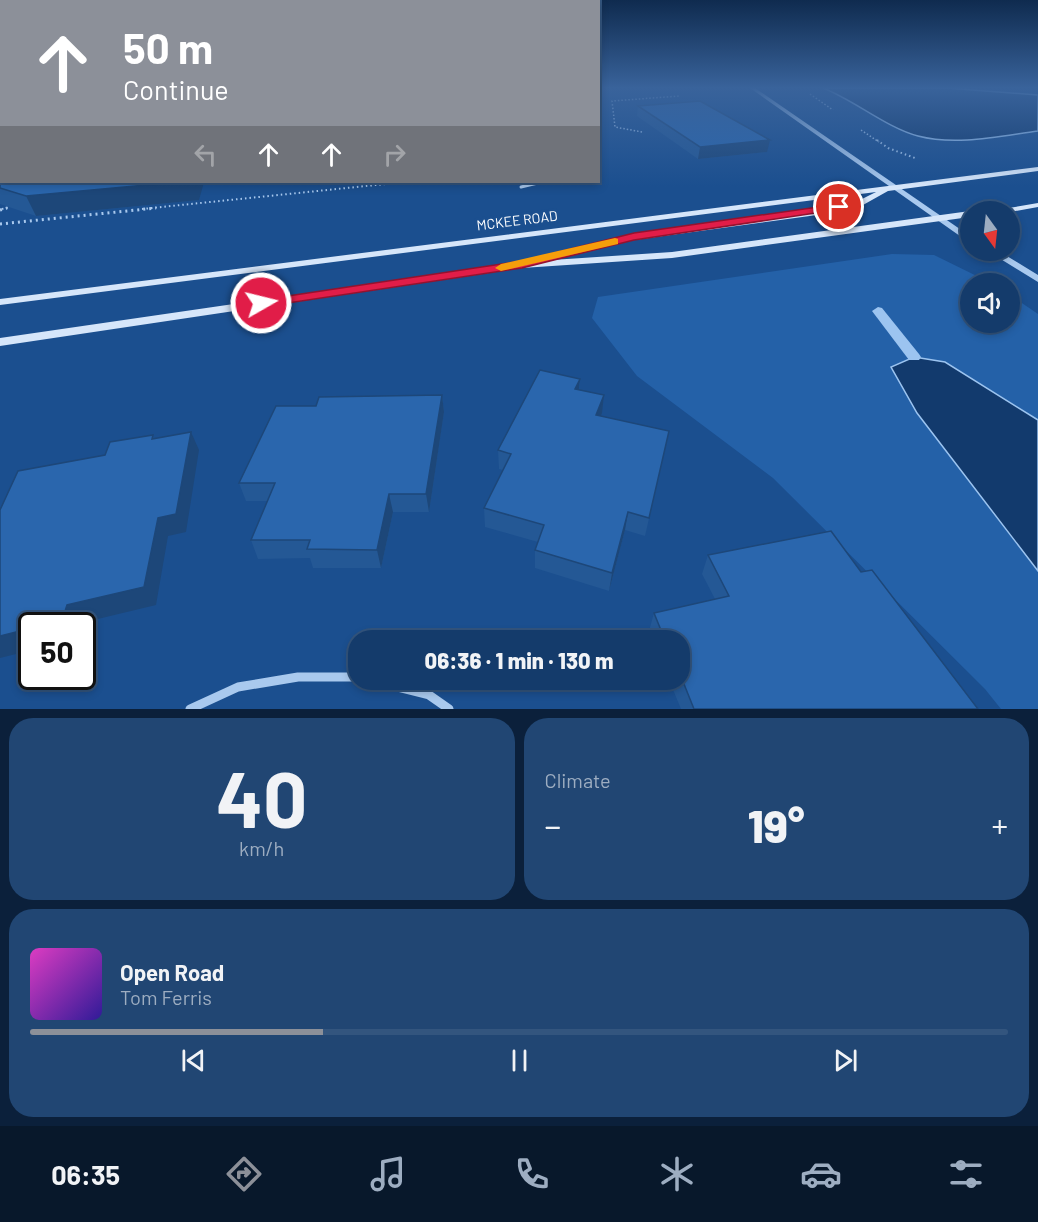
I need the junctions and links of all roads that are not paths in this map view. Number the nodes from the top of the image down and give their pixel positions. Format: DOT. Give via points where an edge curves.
graph roads {
  1 [pos="799,121"];
  2 [pos="1038,169"];
  3 [pos="538,183"];
  4 [pos="521,187"];
  5 [pos="893,187"];
  6 [pos="1038,205"];
  7 [pos="1020,208"];
  8 [pos="960,215"];
  9 [pos="938,218"];
  10 [pos="960,232"];
  11 [pos="1008,261"];
  12 [pos="522,265"];
  13 [pos="1038,279"];
  14 [pos="0,302"];
  15 [pos="0,342"];
  16 [pos="348,677"];
  17 [pos="409,690"];
  18 [pos="190,709"];
  19 [pos="449,709"];
  1 -- 5 [label="street"];
  2 -- 5 [label="main road, MCKEE ROAD"];
  3 -- 4 [label="lane"];
  5 -- 9 [label="street"];
  5 -- 12 [label="main road" via="860,203 828,210 634,237"];
  5 -- 14 [label="main road, MCKEE ROAD"];
  6 -- 7 [label="main road"];
  8 -- 9 [label="main road"];
  9 -- 10 [label="street"];
  9 -- 12 [label="main road" via="672,255"];
  11 -- 13 [label="street"];
  12 -- 15 [label="main road"];
  16 -- 18 [label="street" via="298,677 238,687"];
  17 -- 19 [label="street" via="429,695"];
}
